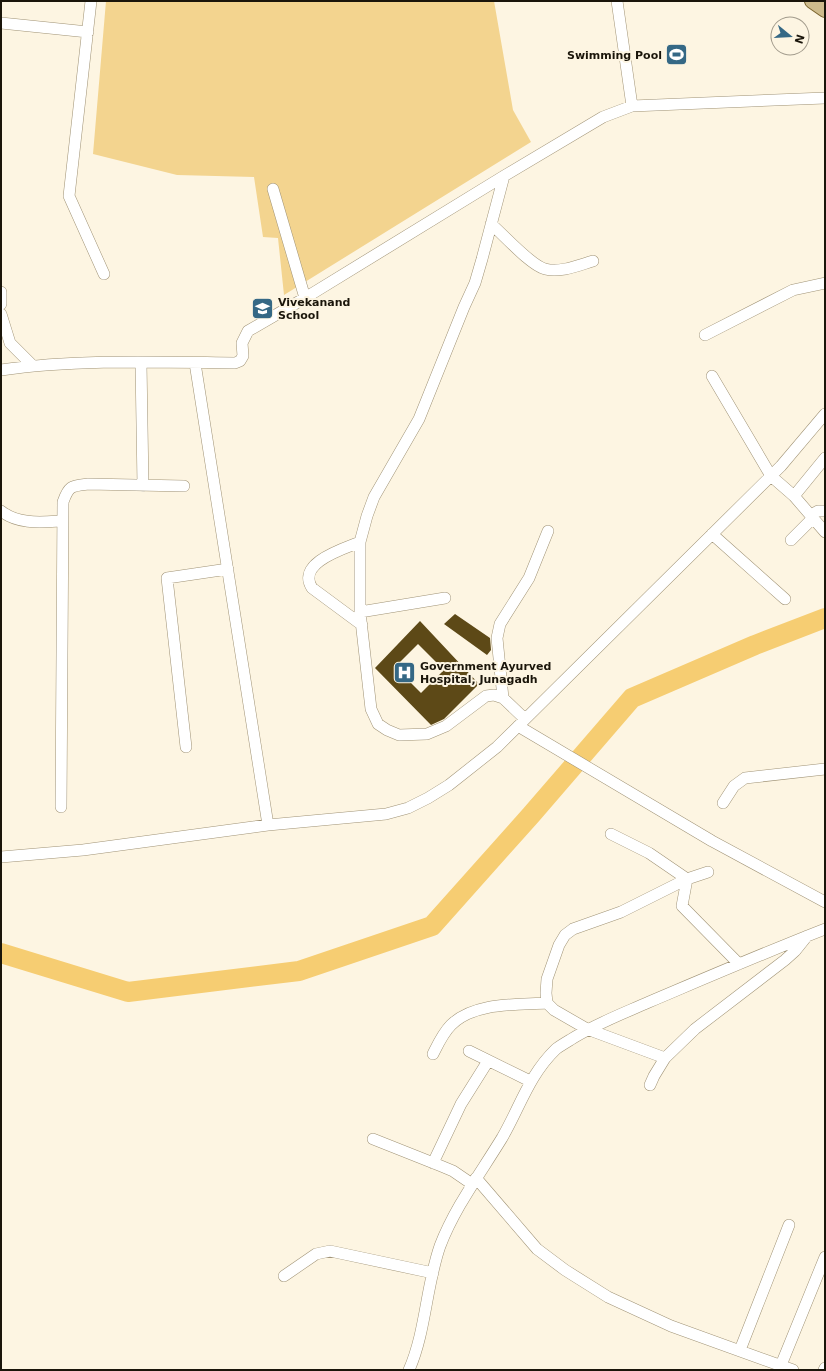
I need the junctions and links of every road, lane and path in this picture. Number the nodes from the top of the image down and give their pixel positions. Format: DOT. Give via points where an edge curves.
graph roads {
  1 [pos="91,1"];
  2 [pos="617,1"];
  3 [pos="812,1"];
  4 [pos="825,10"];
  5 [pos="1,24"];
  6 [pos="88,32"];
  7 [pos="825,98"];
  8 [pos="632,106"];
  9 [pos="504,176"];
  10 [pos="273,189"];
  11 [pos="491,224"];
  12 [pos="593,261"];
  13 [pos="104,274"];
  14 [pos="825,283"];
  15 [pos="1,292"];
  16 [pos="305,298"];
  17 [pos="1,304"];
  18 [pos="1,314"];
  19 [pos="705,335"];
  20 [pos="141,362"];
  21 [pos="195,363"];
  22 [pos="32,365"];
  23 [pos="1,370"];
  24 [pos="712,376"];
  25 [pos="825,414"];
  26 [pos="825,458"];
  27 [pos="771,476"];
  28 [pos="143,486"];
  29 [pos="184,486"];
  30 [pos="794,496"];
  31 [pos="1,511"];
  32 [pos="825,511"];
  33 [pos="812,516"];
  34 [pos="62,521"];
  35 [pos="548,531"];
  36 [pos="825,532"];
  37 [pos="712,534"];
  38 [pos="791,540"];
  39 [pos="360,542"];
  40 [pos="228,569"];
  41 [pos="445,598"];
  42 [pos="785,599"];
  43 [pos="360,612"];
  44 [pos="362,625"];
  45 [pos="503,698"];
  46 [pos="522,723"];
  47 [pos="186,747"];
  48 [pos="825,769"];
  49 [pos="722,803"];
  50 [pos="61,807"];
  51 [pos="268,826"];
  52 [pos="611,834"];
  53 [pos="1,857"];
  54 [pos="708,872"];
  55 [pos="686,879"];
  56 [pos="825,902"];
  57 [pos="825,929"];
  58 [pos="808,936"];
  59 [pos="739,964"];
  60 [pos="547,1003"];
  61 [pos="587,1029"];
  62 [pos="469,1051"];
  63 [pos="433,1054"];
  64 [pos="665,1058"];
  65 [pos="488,1062"];
  66 [pos="530,1081"];
  67 [pos="650,1085"];
  68 [pos="373,1139"];
  69 [pos="433,1163"];
  70 [pos="474,1181"];
  71 [pos="789,1224"];
  72 [pos="825,1257"];
  73 [pos="433,1273"];
  74 [pos="284,1276"];
  75 [pos="740,1350"];
  76 [pos="780,1368"];
  77 [pos="409,1370"];
  78 [pos="793,1370"];
  1 -- 6 [label="street"];
  2 -- 8 [label="street"];
  3 -- 4 [label="main road"];
  5 -- 6 [label="street"];
  6 -- 13 [label="street" via="69,196"];
  7 -- 8 [label="street"];
  8 -- 9 [label="street" via="603,117"];
  9 -- 11 [label="street"];
  9 -- 16 [label="street"];
  10 -- 16 [label="street"];
  11 -- 12 [label="street" via="532,262 545,269 564,269"];
  11 -- 39 [label="street" via="475,283 436,378 419,418 374,497"];
  14 -- 19 [label="street" via="793,290"];
  15 -- 17 [label="street"];
  16 -- 21 [label="street" via="248,331 242,343 243,356 240,361"];
  18 -- 22 [label="street" via="10,343"];
  20 -- 21 [label="street"];
  20 -- 22 [label="street"];
  20 -- 28 [label="street"];
  21 -- 40 [label="street"];
  22 -- 23 [label="street"];
  24 -- 27 [label="street"];
  25 -- 27 [label="street"];
  26 -- 30 [label="street"];
  27 -- 30 [label="street"];
  27 -- 37 [label="street"];
  28 -- 29 [label="street"];
  28 -- 34 [label="street" via="72,486 67,490 63,502"];
  30 -- 33 [label="street"];
  31 -- 34 [label="street" via="28,522"];
  32 -- 33 [label="street" via="818,511"];
  33 -- 36 [label="street"];
  33 -- 38 [label="street"];
  34 -- 50 [label="street"];
  35 -- 45 [label="street" via="529,578 500,624 497,638"];
  37 -- 42 [label="street"];
  37 -- 46 [label="street"];
  39 -- 43 [label="street"];
  39 -- 44 [label="street" via="325,558 311,569 308,582 312,588"];
  40 -- 47 [label="street" via="167,578"];
  40 -- 51 [label="street"];
  41 -- 43 [label="street"];
  43 -- 44 [label="street"];
  44 -- 45 [label="street" via="371,709 378,724 387,730 399,735 427,734 446,726 486,696"];
  45 -- 46 [label="street"];
  46 -- 51 [label="street" via="497,747 449,785 408,808 386,814"];
  46 -- 56 [label="street" via="712,840"];
  48 -- 49 [label="street" via="745,778 734,786"];
  51 -- 53 [label="street" via="83,850"];
  52 -- 55 [label="street" via="649,853"];
  54 -- 55 [label="street"];
  55 -- 59 [label="street" via="682,906"];
  55 -- 60 [label="street" via="620,912 573,929 565,935 547,979"];
  57 -- 58 [label="street"];
  58 -- 59 [label="street"];
  58 -- 64 [label="street" via="795,951 703,1022"];
  59 -- 61 [label="street"];
  60 -- 61 [label="street" via="554,1010"];
  60 -- 63 [label="street" via="488,1007 469,1012 451,1025"];
  61 -- 64 [label="street"];
  61 -- 66 [label="street" via="558,1048"];
  62 -- 65 [label="street"];
  64 -- 67 [label="street"];
  65 -- 66 [label="street"];
  65 -- 69 [label="street" via="461,1104"];
  66 -- 70 [label="street" via="505,1133"];
  68 -- 69 [label="street"];
  69 -- 70 [label="street"];
  70 -- 73 [label="street" via="453,1216 440,1246"];
  70 -- 75 [label="street" via="537,1249 564,1270 629,1307 671,1326"];
  71 -- 75 [label="street"];
  72 -- 76 [label="street"];
  73 -- 74 [label="street" via="330,1251 316,1254"];
  73 -- 77 [label="street" via="419,1340"];
  75 -- 76 [label="street"];
  76 -- 78 [label="street"];
}
